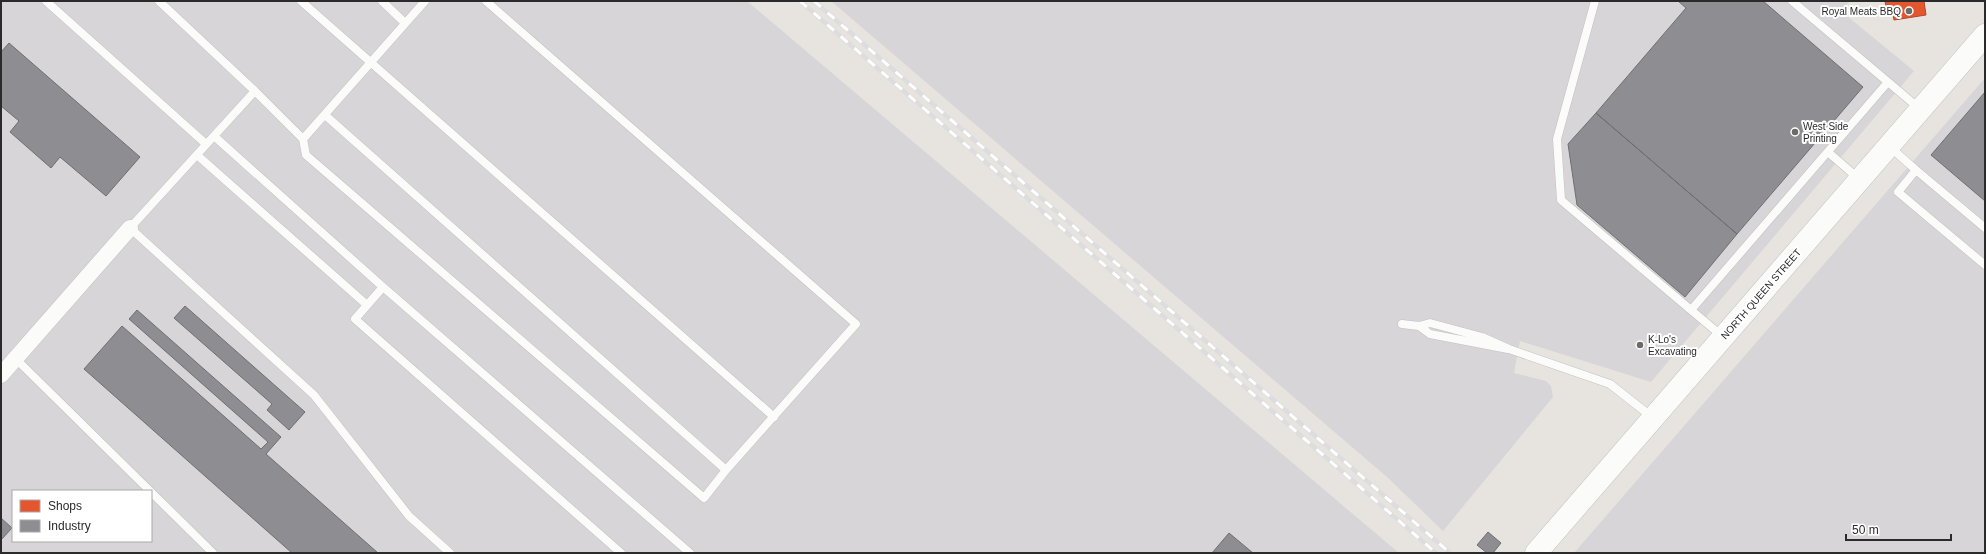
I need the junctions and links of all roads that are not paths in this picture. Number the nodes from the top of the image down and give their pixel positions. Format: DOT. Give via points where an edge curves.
graph roads {
  1 [pos="46,1"];
  2 [pos="159,1"];
  3 [pos="301,1"];
  4 [pos="382,1"];
  5 [pos="425,1"];
  6 [pos="486,1"];
  7 [pos="1595,1"];
  8 [pos="1792,1"];
  9 [pos="405,23"];
  10 [pos="1985,35"];
  11 [pos="371,63"];
  12 [pos="1888,82"];
  13 [pos="255,91"];
  14 [pos="1921,110"];
  15 [pos="325,115"];
  16 [pos="214,136"];
  17 [pos="303,139"];
  18 [pos="206,144"];
  19 [pos="1889,147"];
  20 [pos="1828,152"];
  21 [pos="197,155"];
  22 [pos="1916,170"];
  23 [pos="1860,180"];
  24 [pos="130,228"];
  25 [pos="1985,228"];
  26 [pos="1985,265"];
  27 [pos="383,287"];
  28 [pos="367,305"];
  29 [pos="1691,310"];
  30 [pos="1402,324"];
  31 [pos="1723,337"];
  32 [pos="16,359"];
  33 [pos="1,375"];
  34 [pos="774,417"];
  35 [pos="1652,417"];
  36 [pos="726,470"];
  37 [pos="148,490"];
  38 [pos="152,494"];
  39 [pos="213,553"];
  40 [pos="450,553"];
  41 [pos="621,553"];
  42 [pos="690,553"];
  43 [pos="1536,553"];
  1 -- 18 [label="lane"];
  2 -- 13 [label="lane"];
  3 -- 11 [label="lane"];
  4 -- 9 [label="lane"];
  5 -- 9 [label="lane"];
  6 -- 34 [label="lane" via="856,324"];
  7 -- 29 [label="lane" via="1557,139 1561,200"];
  8 -- 12 [label="lane"];
  9 -- 11 [label="lane"];
  10 -- 14 [label="main road, NORTH QUEEN STREET"];
  11 -- 15 [label="lane"];
  11 -- 34 [label="lane"];
  12 -- 14 [label="lane"];
  12 -- 20 [label="lane"];
  13 -- 16 [label="lane"];
  13 -- 17 [label="lane"];
  14 -- 19 [label="main road, NORTH QUEEN STREET"];
  15 -- 17 [label="lane"];
  15 -- 36 [label="lane"];
  16 -- 18 [label="lane"];
  16 -- 27 [label="lane"];
  17 -- 36 [label="lane" via="306,154 704,498"];
  18 -- 21 [label="lane"];
  19 -- 22 [label="lane"];
  19 -- 23 [label="main road, NORTH QUEEN STREET"];
  20 -- 23 [label="lane"];
  20 -- 29 [label="lane"];
  21 -- 24 [label="lane"];
  21 -- 28 [label="lane"];
  22 -- 25 [label="lane"];
  22 -- 26 [label="lane" via="1898,192"];
  23 -- 31 [label="main road, NORTH QUEEN STREET"];
  24 -- 32 [label="street"];
  24 -- 40 [label="lane" via="314,395 409,516"];
  27 -- 28 [label="lane"];
  27 -- 42 [label="lane"];
  28 -- 41 [label="lane" via="355,319"];
  29 -- 31 [label="lane"];
  30 -- 35 [label="lane" via="1419,326 1430,334 1502,350 1510,349 1610,384"];
  31 -- 35 [label="main road, NORTH QUEEN STREET"];
  32 -- 33 [label="street"];
  32 -- 37 [label="lane"];
  34 -- 36 [label="lane"];
  35 -- 43 [label="main road, NORTH QUEEN STREET"];
  38 -- 39 [label="lane"];
}
